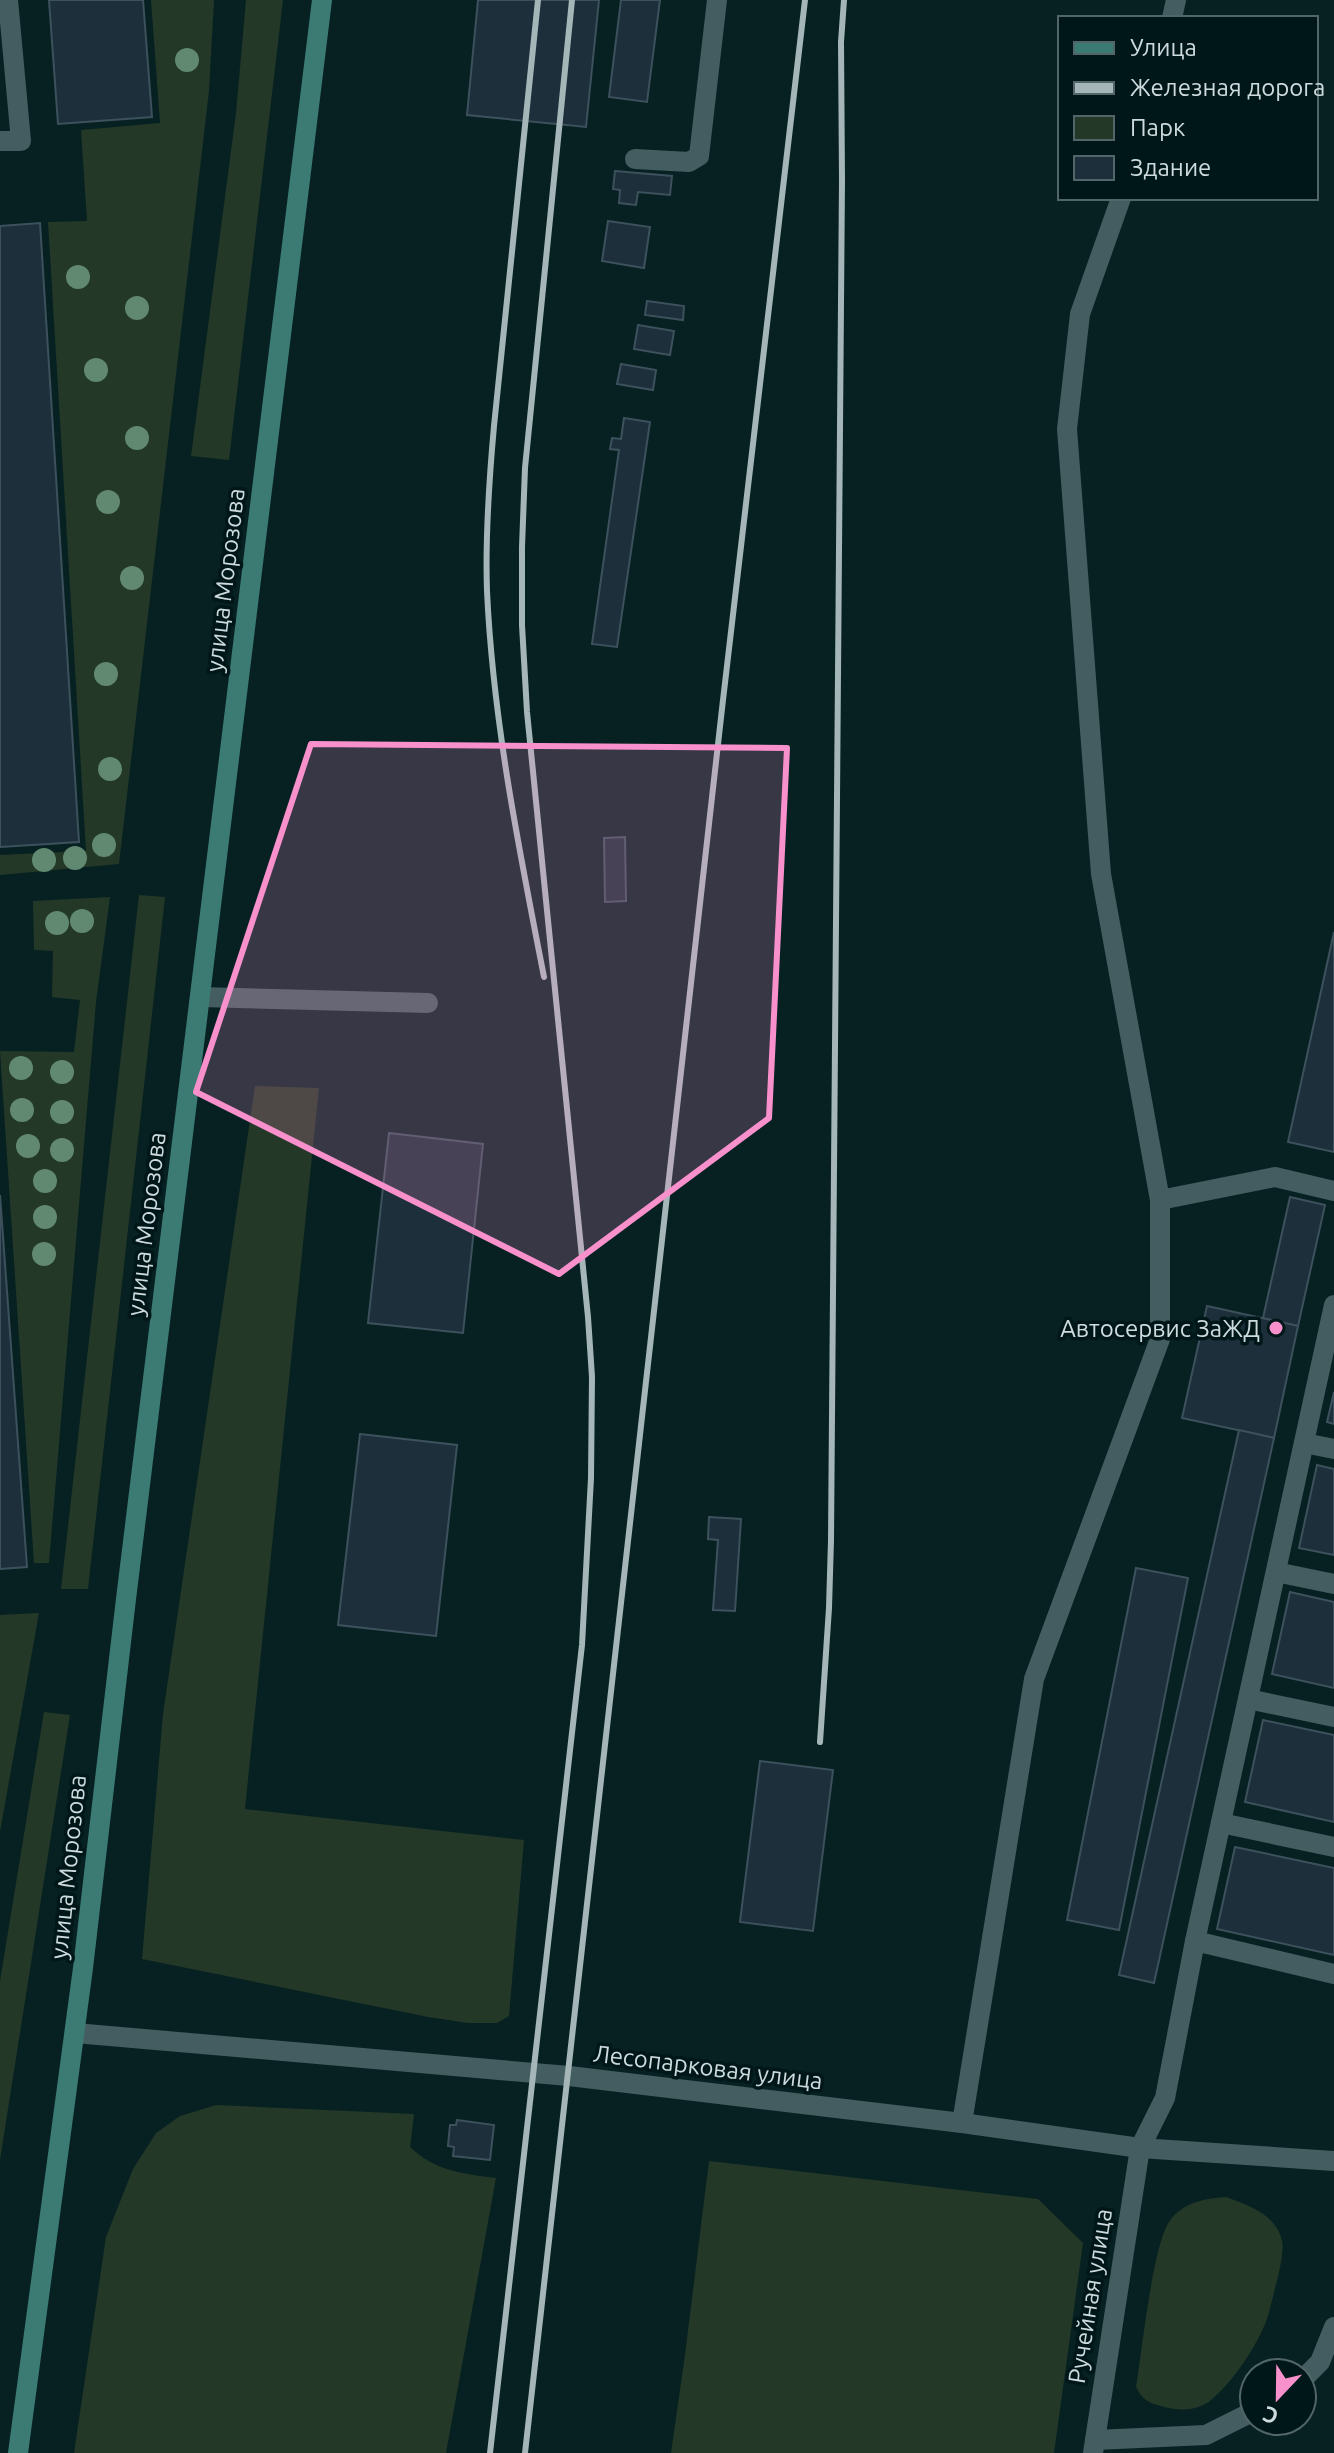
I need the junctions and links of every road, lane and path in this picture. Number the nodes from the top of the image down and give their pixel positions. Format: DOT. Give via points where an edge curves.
graph roads {
  1 [pos="8,0"];
  2 [pos="322,0"];
  3 [pos="717,0"];
  4 [pos="0,141"];
  5 [pos="635,159"];
  6 [pos="1120,200"];
  7 [pos="200,997"];
  8 [pos="428,1003"];
  9 [pos="1334,1191"];
  10 [pos="1160,1200"];
  11 [pos="1333,1315"];
  12 [pos="1304,1443"];
  13 [pos="1334,1449"];
  14 [pos="1276,1572"];
  15 [pos="1334,1584"];
  16 [pos="1248,1699"];
  17 [pos="1334,1717"];
  18 [pos="1221,1823"];
  19 [pos="1334,1847"];
  20 [pos="1195,1941"];
  21 [pos="1334,1974"];
  22 [pos="75,2033"];
  23 [pos="962,2123"];
  24 [pos="1140,2148"];
  25 [pos="1334,2161"];
  26 [pos="1334,2327"];
  27 [pos="1318,2364"];
  28 [pos="1238,2419"];
  29 [pos="1094,2447"];
  30 [pos="18,2453"];
  1 -- 4 [label="street" via="21,141"];
  2 -- 7 [label="main road, улица Морозова"];
  3 -- 5 [label="street" via="699,156 689,162"];
  6 -- 10 [label="street" via="1080,314 1067,429 1101,874"];
  7 -- 8 [label="street"];
  7 -- 22 [label="main road, улица Морозова"];
  9 -- 10 [label="street" via="1275,1177"];
  10 -- 23 [label="street" via="1160,1339 1034,1679"];
  11 -- 12 [label="street, Ручейная улица"];
  12 -- 13 [label="street"];
  12 -- 14 [label="street, Ручейная улица"];
  14 -- 15 [label="street"];
  14 -- 16 [label="street, Ручейная улица"];
  16 -- 17 [label="street"];
  16 -- 18 [label="street, Ручейная улица"];
  18 -- 19 [label="street"];
  18 -- 20 [label="street, Ручейная улица"];
  20 -- 21 [label="street"];
  20 -- 24 [label="street, Ручейная улица" via="1165,2098"];
  22 -- 23 [label="street, Лесопарковая улица" via="557,2075"];
  22 -- 30 [label="main road, улица Морозова"];
  23 -- 24 [label="street, Лесопарковая улица"];
  24 -- 25 [label="street, Лесопарковая улица"];
  24 -- 29 [label="street, Ручейная улица"];
  26 -- 27 [label="street"];
  28 -- 29 [label="street" via="1206,2435"];
}
